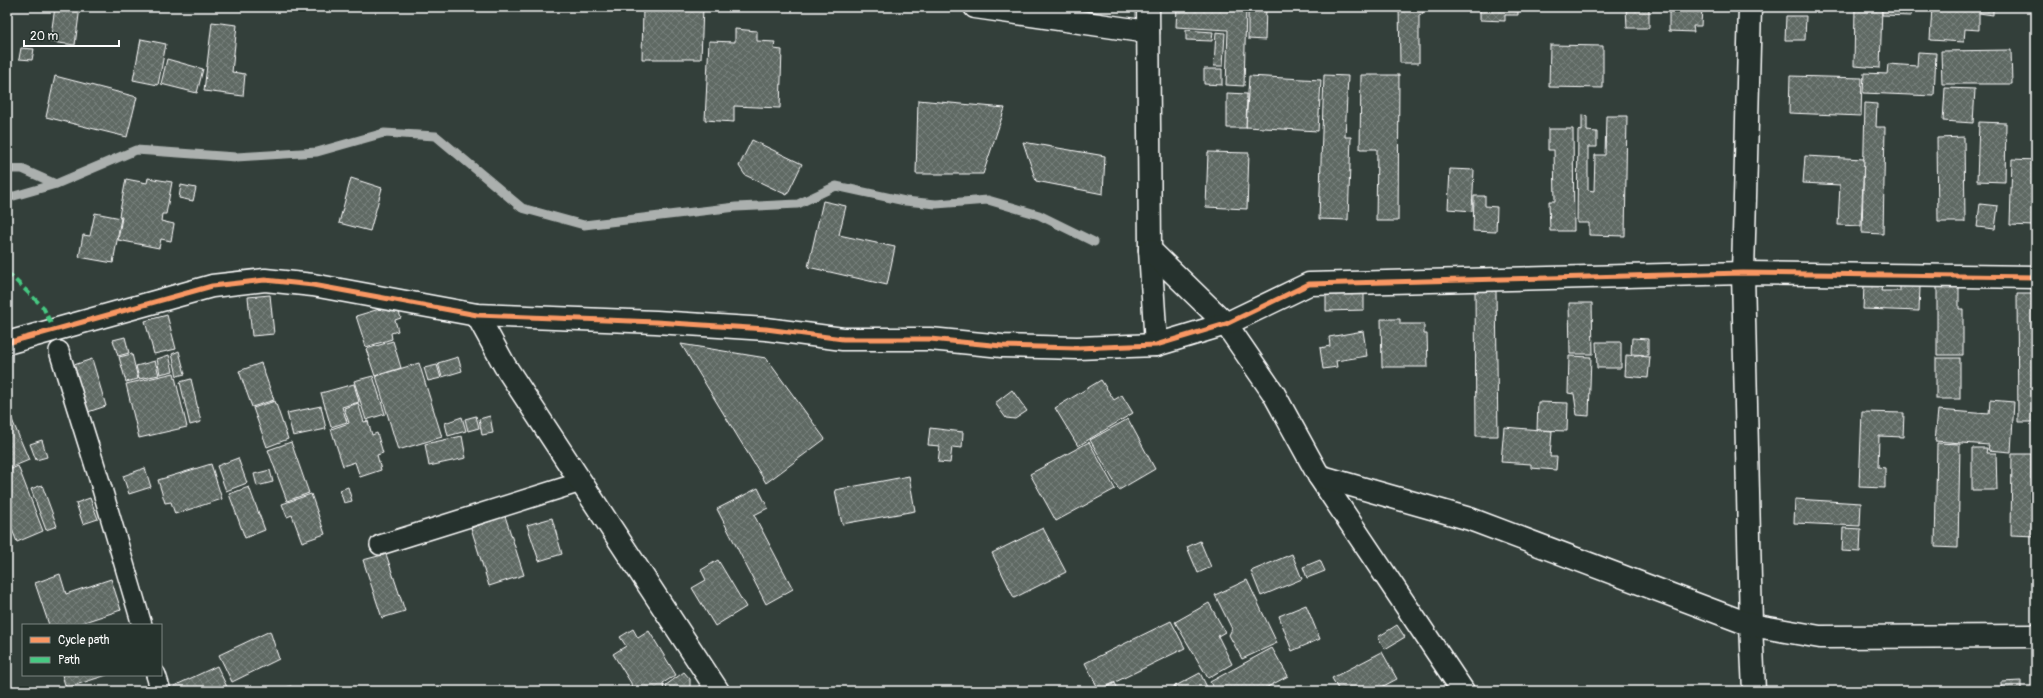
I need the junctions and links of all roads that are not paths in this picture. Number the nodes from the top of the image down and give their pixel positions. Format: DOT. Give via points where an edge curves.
graph roads {
  1 [pos="975,7"];
  2 [pos="1148,7"];
  3 [pos="1750,7"];
  4 [pos="1148,32"];
  5 [pos="1150,250"];
  6 [pos="1743,273"];
  7 [pos="2036,276"];
  8 [pos="477,316"];
  9 [pos="1226,324"];
  10 [pos="7,343"];
  11 [pos="1156,345"];
  12 [pos="59,350"];
  13 [pos="1319,476"];
  14 [pos="580,482"];
  15 [pos="380,544"];
  16 [pos="142,624"];
  17 [pos="1750,625"];
  18 [pos="2036,636"];
  19 [pos="156,676"];
  20 [pos="161,691"];
  21 [pos="718,691"];
  22 [pos="1463,691"];
  23 [pos="1754,691"];
  1 -- 4 [label="street"];
  2 -- 4 [label="street"];
  3 -- 6 [label="street"];
  4 -- 5 [label="street"];
  5 -- 9 [label="street"];
  5 -- 11 [label="street"];
  6 -- 7 [label="street"];
  6 -- 9 [label="street" via="1309,284"];
  6 -- 17 [label="street"];
  8 -- 10 [label="street" via="313,285 265,280 212,286"];
  8 -- 11 [label="street" via="656,322 766,329 843,339 930,339 1002,346 1077,348"];
  8 -- 14 [label="street" via="505,366"];
  9 -- 11 [label="street"];
  9 -- 13 [label="street" via="1274,394"];
  12 -- 16 [label="lane"];
  13 -- 17 [label="street" via="1470,519"];
  13 -- 22 [label="street"];
  14 -- 15 [label="lane"];
  14 -- 21 [label="street"];
  17 -- 18 [label="street" via="1820,637"];
  17 -- 23 [label="street"];
  19 -- 20 [label="lane"];
}
